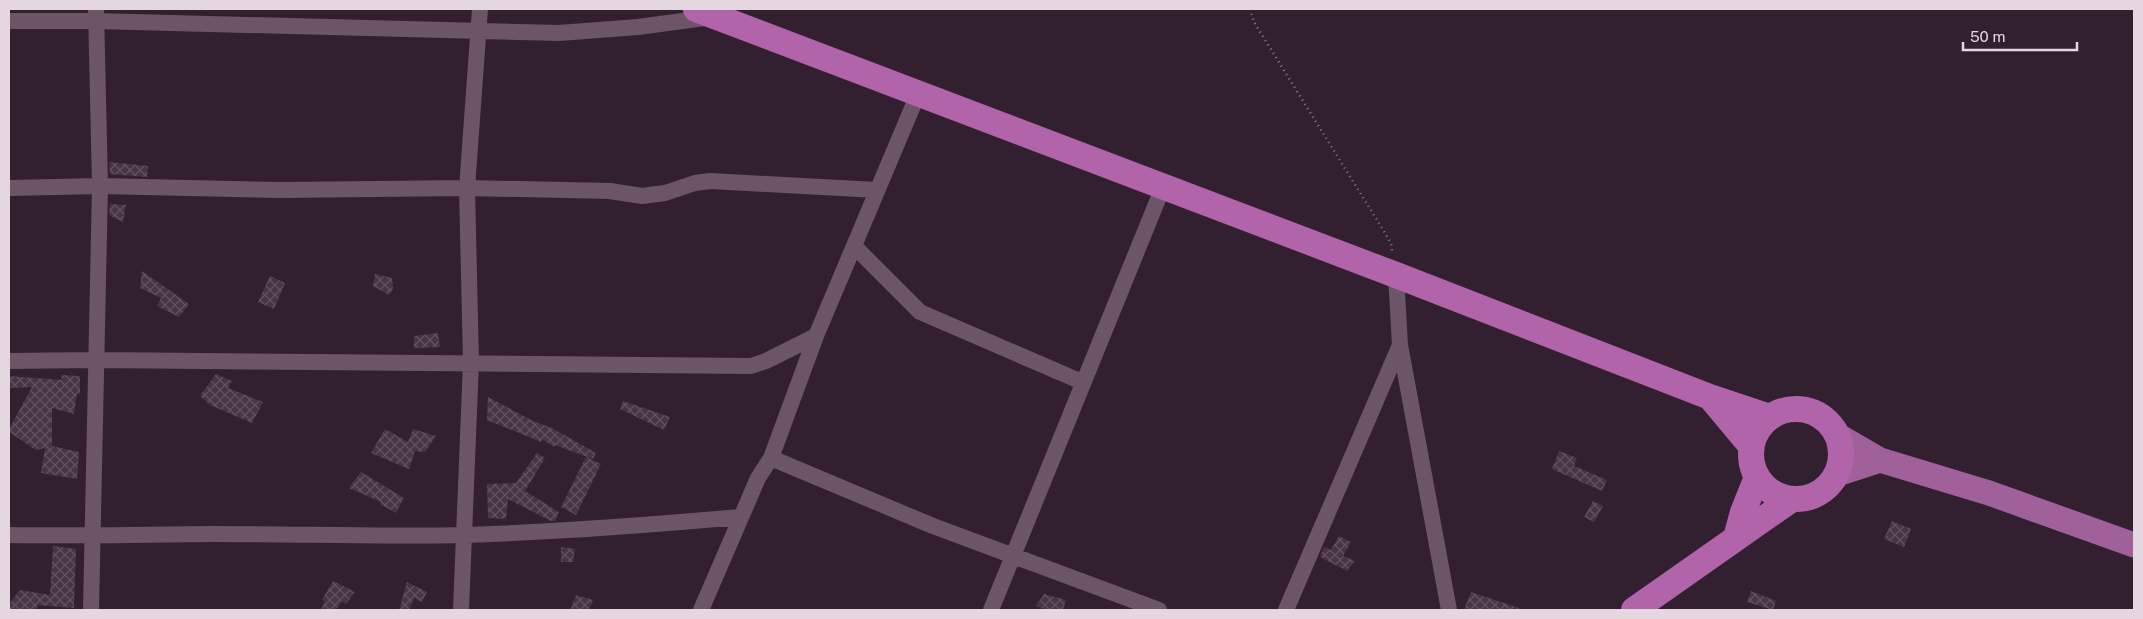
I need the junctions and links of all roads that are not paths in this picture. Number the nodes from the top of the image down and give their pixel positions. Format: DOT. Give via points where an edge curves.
graph roads {
  1 [pos="480,9"];
  2 [pos="706,13"];
  3 [pos="96,15"];
  4 [pos="9,21"];
  5 [pos="477,32"];
  6 [pos="918,94"];
  7 [pos="100,186"];
  8 [pos="1163,186"];
  9 [pos="9,188"];
  10 [pos="468,188"];
  11 [pos="877,190"];
  12 [pos="854,246"];
  13 [pos="1396,275"];
  14 [pos="816,336"];
  15 [pos="1400,345"];
  16 [pos="95,360"];
  17 [pos="9,361"];
  18 [pos="471,362"];
  19 [pos="1082,382"];
  20 [pos="1710,397"];
  21 [pos="1770,417"];
  22 [pos="1837,435"];
  23 [pos="1751,446"];
  24 [pos="771,458"];
  25 [pos="1880,460"];
  26 [pos="1837,474"];
  27 [pos="1757,477"];
  28 [pos="1792,499"];
  29 [pos="740,517"];
  30 [pos="9,534"];
  31 [pos="466,535"];
  32 [pos="92,536"];
  33 [pos="1736,538"];
  34 [pos="2134,545"];
  35 [pos="1014,555"];
  36 [pos="708,608"];
  37 [pos="91,610"];
  38 [pos="461,610"];
  39 [pos="991,610"];
  40 [pos="1159,610"];
  41 [pos="1286,610"];
  42 [pos="1449,610"];
  43 [pos="1634,610"];
  1 -- 5 [label="street"];
  2 -- 5 [label="street" via="638,27 559,33"];
  2 -- 6 [label="highway"];
  3 -- 4 [label="street"];
  3 -- 5 [label="street"];
  3 -- 7 [label="street"];
  5 -- 10 [label="street"];
  6 -- 8 [label="highway"];
  6 -- 11 [label="street"];
  7 -- 9 [label="street"];
  7 -- 10 [label="street" via="281,190"];
  7 -- 16 [label="street"];
  8 -- 13 [label="highway"];
  8 -- 19 [label="street"];
  10 -- 11 [label="street" via="610,191 642,196 710,181"];
  10 -- 18 [label="street"];
  11 -- 12 [label="street"];
  12 -- 14 [label="street"];
  12 -- 19 [label="street" via="920,312"];
  13 -- 15 [label="street"];
  13 -- 20 [label="highway"];
  14 -- 18 [label="street" via="750,366"];
  14 -- 24 [label="street"];
  15 -- 41 [label="street"];
  15 -- 42 [label="street"];
  16 -- 17 [label="street"];
  16 -- 18 [label="street"];
  16 -- 32 [label="street"];
  18 -- 31 [label="street"];
  19 -- 35 [label="street"];
  20 -- 21 [label="highway"];
  20 -- 23 [label="highway"];
  21 -- 22 [label="highway" via="1798,409 1813,412 1826,420"];
  21 -- 23 [label="highway" via="1758,430"];
  22 -- 25 [label="main road"];
  22 -- 26 [label="highway" via="1841,460"];
  23 -- 27 [label="highway" via="1751,462"];
  24 -- 29 [label="street"];
  24 -- 35 [label="street" via="933,526"];
  25 -- 26 [label="main road"];
  25 -- 34 [label="main road" via="1989,493"];
  26 -- 28 [label="highway" via="1818,494"];
  27 -- 28 [label="highway" via="1778,496"];
  27 -- 33 [label="highway"];
  28 -- 33 [label="highway"];
  29 -- 31 [label="street" via="606,529"];
  29 -- 36 [label="street"];
  30 -- 32 [label="street"];
  31 -- 32 [label="street"];
  31 -- 38 [label="street"];
  32 -- 37 [label="street"];
  33 -- 43 [label="highway"];
  35 -- 39 [label="street"];
  35 -- 40 [label="street"];
}
